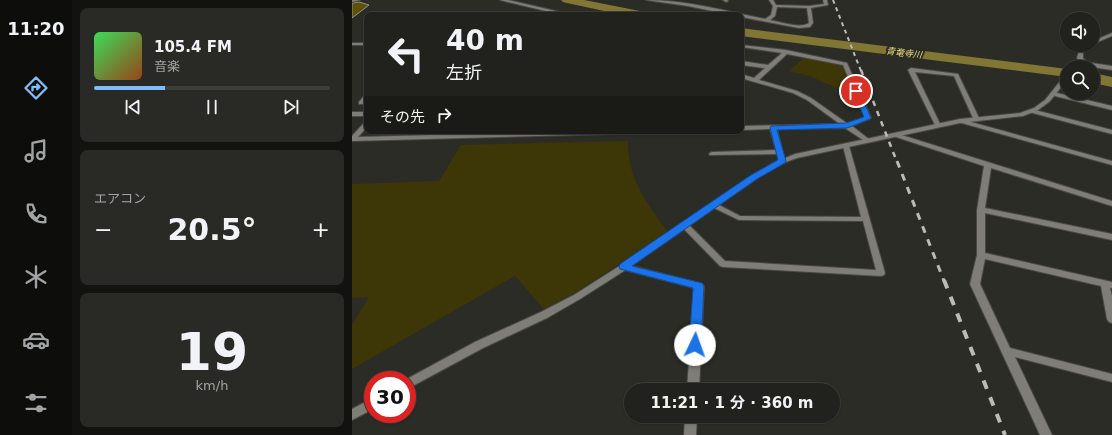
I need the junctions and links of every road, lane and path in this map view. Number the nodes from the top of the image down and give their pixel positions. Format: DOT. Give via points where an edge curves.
graph roads {
  1 [pos="358,0"];
  2 [pos="502,0"];
  3 [pos="648,0"];
  4 [pos="771,0"];
  5 [pos="800,0"];
  6 [pos="825,0"];
  7 [pos="352,1"];
  8 [pos="775,6"];
  9 [pos="808,7"];
  10 [pos="558,12"];
  11 [pos="725,12"];
  12 [pos="744,16"];
  13 [pos="768,20"];
  14 [pos="1112,34"];
  15 [pos="1100,40"];
  16 [pos="352,44"];
  17 [pos="364,44"];
  18 [pos="744,46"];
  19 [pos="786,52"];
  20 [pos="744,64"];
  21 [pos="1100,66"];
  22 [pos="768,68"];
  23 [pos="1112,68"];
  24 [pos="744,77"];
  25 [pos="755,80"];
  26 [pos="1060,85"];
  27 [pos="1053,94"];
  28 [pos="1112,108"];
  29 [pos="1031,111"];
  30 [pos="352,114"];
  31 [pos="364,114"];
  32 [pos="976,118"];
  33 [pos="960,121"];
  34 [pos="364,126"];
  35 [pos="847,126"];
  36 [pos="938,126"];
  37 [pos="744,128"];
  38 [pos="773,128"];
  39 [pos="1112,132"];
  40 [pos="468,134"];
  41 [pos="895,135"];
  42 [pos="352,139"];
  43 [pos="868,140"];
  44 [pos="846,146"];
  45 [pos="779,152"];
  46 [pos="712,154"];
  47 [pos="782,161"];
  48 [pos="1112,163"];
  49 [pos="988,165"];
  50 [pos="1112,204"];
  51 [pos="714,206"];
  52 [pos="982,210"];
  53 [pos="865,219"];
  54 [pos="685,226"];
  55 [pos="1112,237"];
  56 [pos="982,255"];
  57 [pos="624,267"];
  58 [pos="1108,285"];
  59 [pos="1112,319"];
  60 [pos="1007,351"];
  61 [pos="1112,378"];
  62 [pos="416,379"];
  63 [pos="693,383"];
  64 [pos="364,408"];
  65 [pos="352,415"];
  66 [pos="691,423"];
  67 [pos="690,435"];
  68 [pos="1046,435"];
  1 -- 7 [label="street"];
  2 -- 10 [label="street"];
  3 -- 11 [label="street"];
  4 -- 8 [label="street"];
  5 -- 9 [label="street"];
  6 -- 9 [label="street" via="826,5"];
  8 -- 9 [label="street"];
  8 -- 13 [label="street" via="773,16"];
  9 -- 13 [label="street" via="811,23 808,26 799,27"];
  12 -- 13 [label="street"];
  14 -- 15 [label="street"];
  16 -- 17 [label="street"];
  18 -- 19 [label="street"];
  19 -- 22 [label="street"];
  19 -- 35 [label="street" via="845,64 868,118"];
  20 -- 22 [label="street"];
  21 -- 23 [label="street"];
  22 -- 25 [label="street"];
  24 -- 25 [label="street"];
  25 -- 35 [label="street" via="809,99"];
  26 -- 27 [label="street"];
  27 -- 28 [label="street"];
  27 -- 29 [label="street" via="1048,101"];
  29 -- 32 [label="street" via="1021,115"];
  29 -- 39 [label="street"];
  30 -- 31 [label="street"];
  32 -- 33 [label="street"];
  32 -- 36 [label="street" via="956,75 911,70"];
  33 -- 36 [label="street"];
  33 -- 48 [label="street"];
  34 -- 42 [label="street"];
  35 -- 38 [label="street"];
  35 -- 43 [label="street"];
  36 -- 41 [label="street"];
  37 -- 38 [label="street"];
  38 -- 45 [label="street"];
  40 -- 42 [label="street"];
  41 -- 43 [label="street"];
  41 -- 49 [label="street"];
  43 -- 44 [label="street"];
  44 -- 47 [label="street"];
  44 -- 53 [label="street"];
  45 -- 46 [label="street"];
  45 -- 47 [label="street"];
  47 -- 51 [label="street"];
  49 -- 50 [label="street"];
  49 -- 52 [label="street"];
  51 -- 53 [label="street" via="739,218"];
  51 -- 54 [label="street"];
  52 -- 55 [label="street"];
  52 -- 56 [label="street"];
  53 -- 54 [label="street" via="881,273 723,264"];
  54 -- 57 [label="street"];
  56 -- 58 [label="street"];
  56 -- 60 [label="street" via="975,284"];
  57 -- 62 [label="street" via="544,315 479,345"];
  57 -- 63 [label="street" via="698,286"];
  58 -- 59 [label="street"];
  60 -- 61 [label="street"];
  60 -- 68 [label="street"];
  64 -- 65 [label="street"];
  66 -- 67 [label="street"];
}
